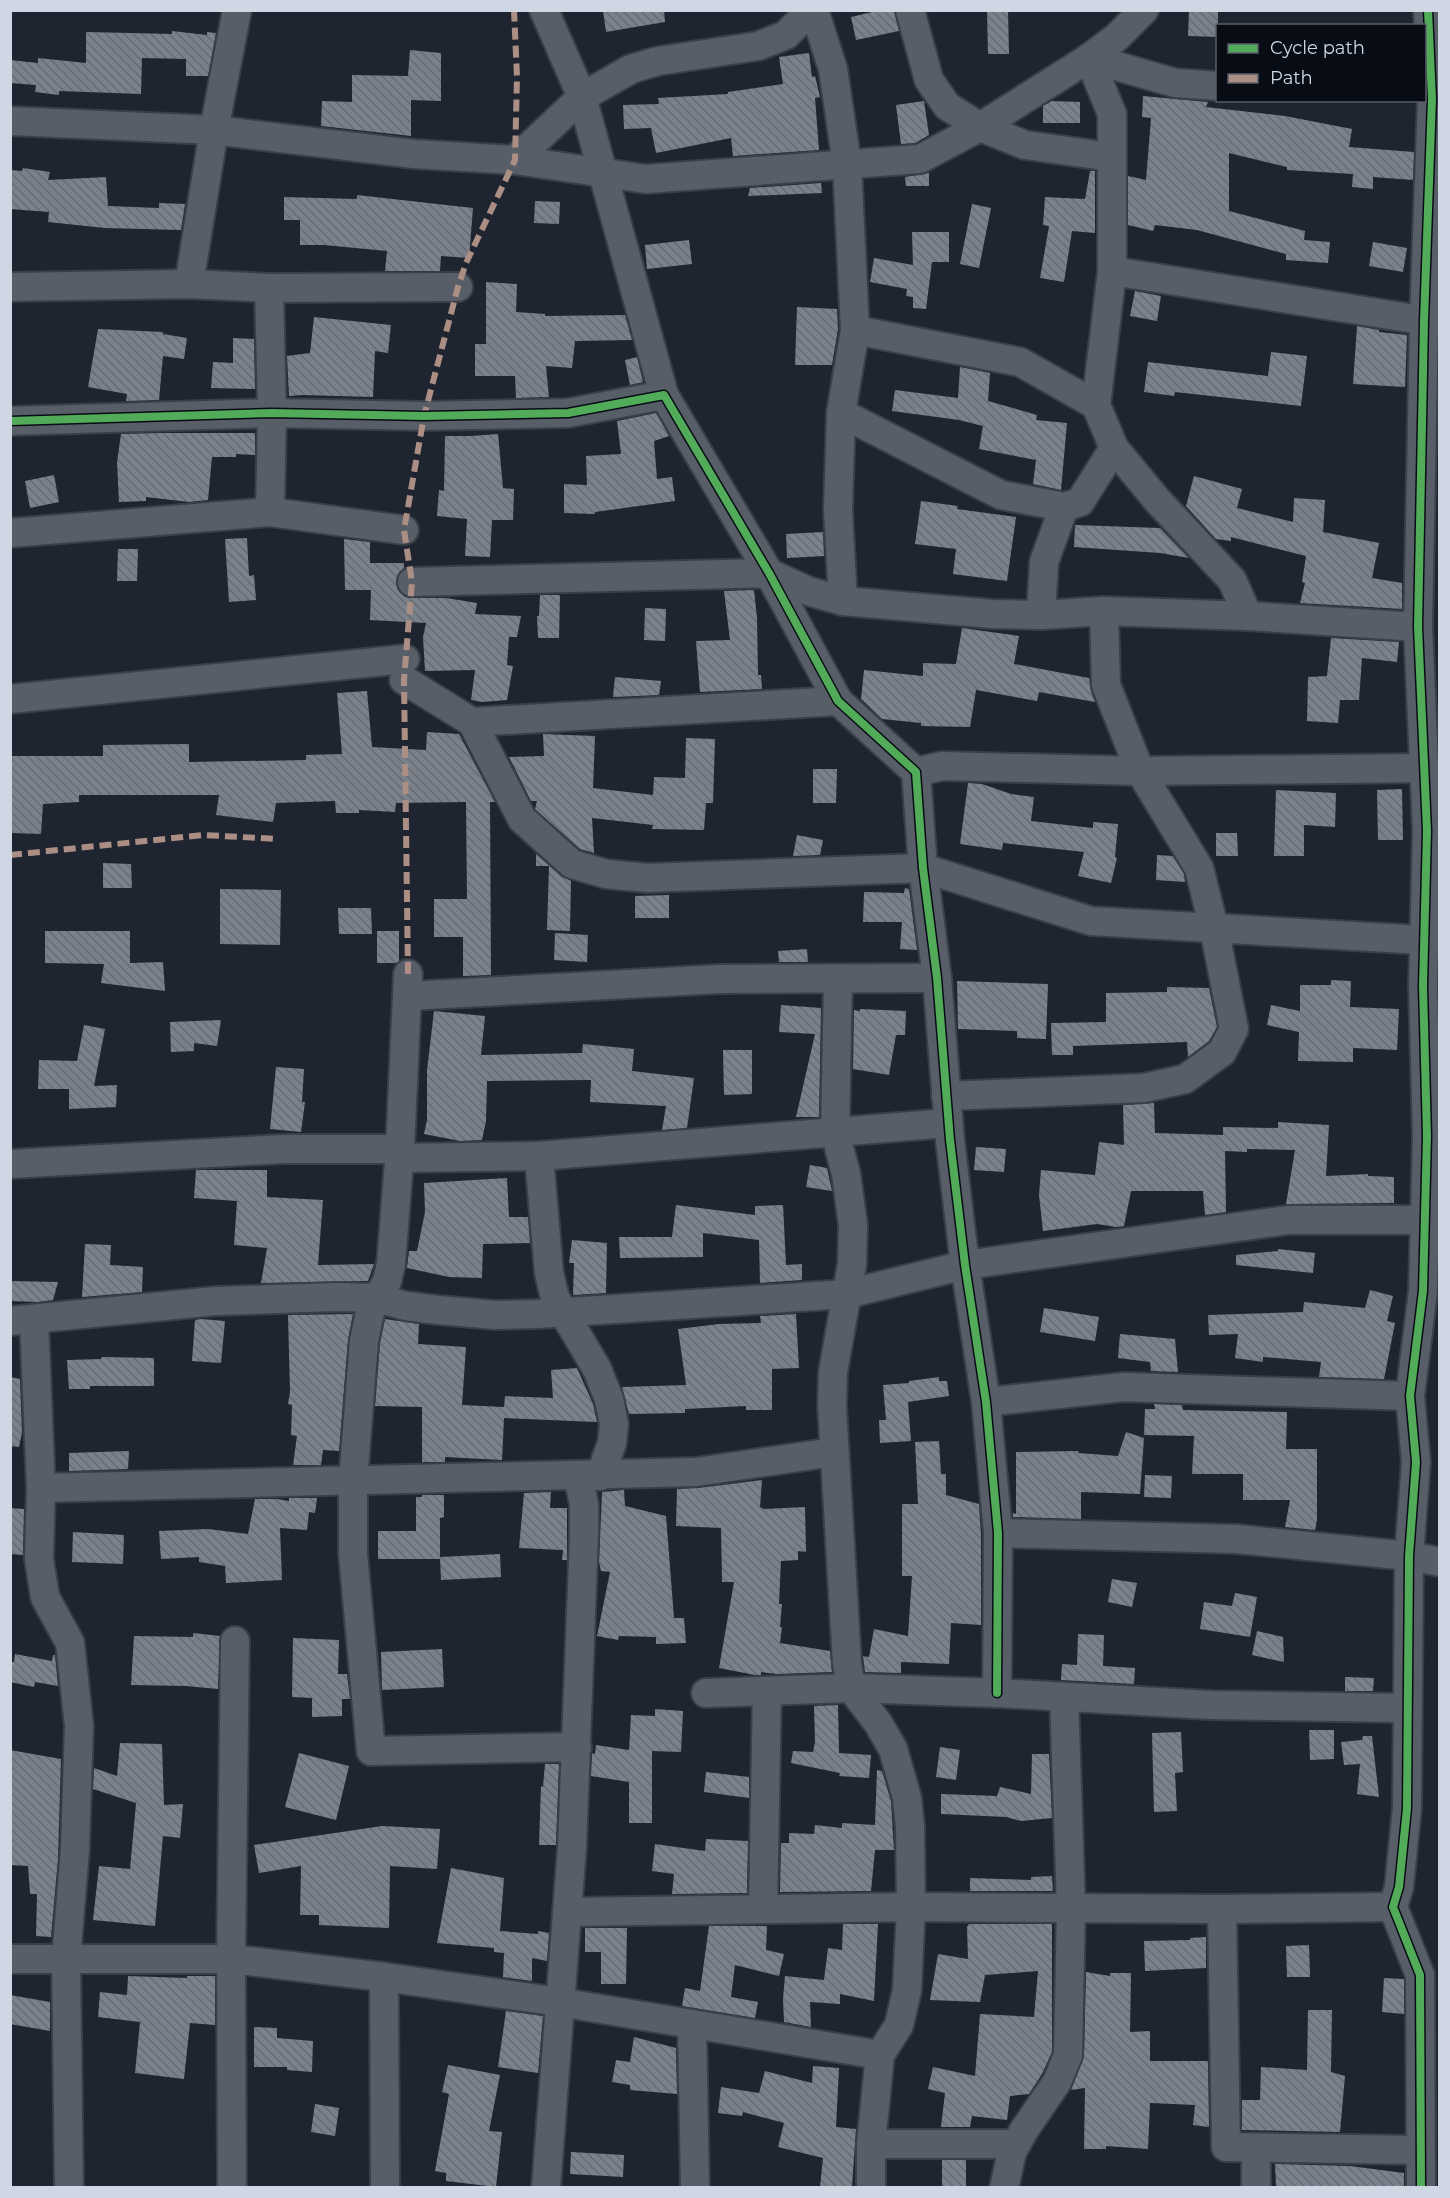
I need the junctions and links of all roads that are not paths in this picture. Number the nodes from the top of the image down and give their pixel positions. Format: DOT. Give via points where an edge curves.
graph roads {
  1 [pos="237,10"];
  2 [pos="544,10"];
  3 [pos="813,10"];
  4 [pos="910,10"];
  5 [pos="1144,10"];
  6 [pos="1428,10"];
  7 [pos="1089,58"];
  8 [pos="1216,86"];
  9 [pos="582,97"];
  10 [pos="1432,99"];
  11 [pos="10,122"];
  12 [pos="980,127"];
  13 [pos="214,130"];
  14 [pos="1112,157"];
  15 [pos="514,160"];
  16 [pos="847,165"];
  17 [pos="604,174"];
  18 [pos="1112,272"];
  19 [pos="189,284"];
  20 [pos="10,287"];
  21 [pos="458,287"];
  22 [pos="269,288"];
  23 [pos="1432,322"];
  24 [pos="855,330"];
  25 [pos="664,395"];
  26 [pos="1096,405"];
  27 [pos="272,413"];
  28 [pos="841,413"];
  29 [pos="10,421"];
  30 [pos="1114,448"];
  31 [pos="1064,507"];
  32 [pos="270,512"];
  33 [pos="404,530"];
  34 [pos="10,533"];
  35 [pos="769,573"];
  36 [pos="412,582"];
  37 [pos="843,601"];
  38 [pos="1104,611"];
  39 [pos="1041,615"];
  40 [pos="1248,616"];
  41 [pos="1418,627"];
  42 [pos="1430,686"];
  43 [pos="10,699"];
  44 [pos="838,701"];
  45 [pos="472,722"];
  46 [pos="1424,768"];
  47 [pos="1140,771"];
  48 [pos="916,772"];
  49 [pos="1433,830"];
  50 [pos="923,868"];
  51 [pos="1214,927"];
  52 [pos="1423,940"];
  53 [pos="937,978"];
  54 [pos="838,980"];
  55 [pos="1431,987"];
  56 [pos="947,1110"];
  57 [pos="835,1132"];
  58 [pos="1433,1136"];
  59 [pos="399,1154"];
  60 [pos="539,1156"];
  61 [pos="10,1164"];
  62 [pos="1425,1220"];
  63 [pos="965,1265"];
  64 [pos="1431,1291"];
  65 [pos="847,1294"];
  66 [pos="377,1298"];
  67 [pos="563,1313"];
  68 [pos="22,1321"];
  69 [pos="1410,1396"];
  70 [pos="986,1402"];
  71 [pos="834,1452"];
  72 [pos="1428,1463"];
  73 [pos="589,1476"];
  74 [pos="353,1481"];
  75 [pos="41,1488"];
  76 [pos="998,1533"];
  77 [pos="1409,1556"];
  78 [pos="1440,1562"];
  79 [pos="235,1641"];
  80 [pos="851,1688"];
  81 [pos="767,1692"];
  82 [pos="706,1693"];
  83 [pos="997,1693"];
  84 [pos="1064,1697"];
  85 [pos="1407,1708"];
  86 [pos="577,1747"];
  87 [pos="1393,1906"];
  88 [pos="910,1907"];
  89 [pos="1071,1907"];
  90 [pos="763,1909"];
  91 [pos="1222,1909"];
  92 [pos="567,1912"];
  93 [pos="10,1959"];
  94 [pos="66,1959"];
  95 [pos="231,1959"];
  96 [pos="384,1977"];
  97 [pos="559,2002"];
  98 [pos="692,2024"];
  99 [pos="880,2055"];
  100 [pos="871,2144"];
  101 [pos="1016,2144"];
  102 [pos="1256,2148"];
  103 [pos="1419,2150"];
  104 [pos="69,2187"];
  105 [pos="231,2187"];
  106 [pos="385,2187"];
  107 [pos="546,2187"];
  108 [pos="695,2187"];
  109 [pos="871,2187"];
  110 [pos="1004,2187"];
  111 [pos="1256,2187"];
  112 [pos="1420,2187"];
  1 -- 13 [label="street"];
  2 -- 9 [label="street"];
  3 -- 9 [label="street" via="786,35 758,46 658,61 631,69"];
  3 -- 16 [label="street" via="833,69"];
  4 -- 12 [label="street" via="928,80 946,106"];
  5 -- 7 [label="street"];
  6 -- 10 [label="street"];
  7 -- 8 [label="street" via="1175,83"];
  7 -- 12 [label="street"];
  7 -- 14 [label="street" via="1112,114"];
  9 -- 15 [label="street"];
  9 -- 17 [label="street"];
  10 -- 23 [label="street"];
  11 -- 13 [label="street"];
  12 -- 14 [label="street" via="1025,145"];
  12 -- 16 [label="street" via="920,159"];
  13 -- 15 [label="street" via="414,154"];
  13 -- 19 [label="street"];
  14 -- 18 [label="street"];
  15 -- 17 [label="street"];
  16 -- 17 [label="street" via="646,179"];
  16 -- 24 [label="street"];
  17 -- 25 [label="street"];
  18 -- 23 [label="street"];
  18 -- 26 [label="street"];
  19 -- 20 [label="street"];
  19 -- 22 [label="street"];
  21 -- 22 [label="street"];
  22 -- 27 [label="street"];
  23 -- 41 [label="street"];
  24 -- 26 [label="street" via="1020,362"];
  24 -- 28 [label="street"];
  25 -- 27 [label="street" via="568,413 424,417"];
  25 -- 35 [label="street"];
  26 -- 30 [label="street"];
  27 -- 29 [label="street"];
  27 -- 32 [label="street"];
  28 -- 31 [label="street" via="1001,495"];
  28 -- 37 [label="street" via="838,510"];
  30 -- 31 [label="street" via="1080,502"];
  30 -- 40 [label="street" via="1232,580"];
  31 -- 39 [label="street" via="1044,562"];
  32 -- 33 [label="street"];
  32 -- 34 [label="street"];
  35 -- 36 [label="street"];
  35 -- 37 [label="street" via="808,591"];
  35 -- 44 [label="street"];
  37 -- 39 [label="street"];
  38 -- 39 [label="street"];
  38 -- 40 [label="street"];
  38 -- 47 [label="street" via="1106,685"];
  40 -- 41 [label="street"];
  41 -- 42 [label="street"];
  42 -- 46 [label="street"];
  43 -- 45 [label="street" via="405,669"];
  44 -- 45 [label="street"];
  44 -- 48 [label="street"];
  45 -- 50 [label="street" via="522,819 572,864 606,874 647,878"];
  46 -- 47 [label="street"];
  46 -- 49 [label="street"];
  47 -- 48 [label="street" via="942,766"];
  47 -- 51 [label="street" via="1199,868"];
  48 -- 50 [label="street"];
  49 -- 52 [label="street"];
  50 -- 51 [label="street" via="1091,921"];
  50 -- 53 [label="street"];
  51 -- 52 [label="street"];
  51 -- 56 [label="street" via="1234,1029 1222,1052 1185,1078 1144,1088"];
  52 -- 55 [label="street"];
  53 -- 54 [label="street"];
  53 -- 56 [label="street"];
  54 -- 57 [label="street"];
  54 -- 59 [label="street" via="408,985"];
  55 -- 58 [label="street"];
  56 -- 57 [label="street"];
  56 -- 63 [label="street"];
  57 -- 60 [label="street"];
  57 -- 65 [label="street" via="854,1225"];
  58 -- 62 [label="street"];
  59 -- 60 [label="street"];
  59 -- 61 [label="street" via="284,1149"];
  59 -- 66 [label="street" via="391,1264"];
  60 -- 67 [label="street" via="549,1273"];
  62 -- 63 [label="street" via="1288,1220"];
  62 -- 64 [label="street"];
  63 -- 65 [label="street"];
  63 -- 70 [label="street"];
  64 -- 69 [label="street"];
  65 -- 67 [label="street"];
  65 -- 71 [label="street" via="833,1372"];
  66 -- 67 [label="street" via="406,1306 495,1315"];
  66 -- 68 [label="street" via="216,1301"];
  66 -- 74 [label="street" via="364,1341"];
  67 -- 73 [label="street" via="597,1369 614,1424 612,1443"];
  68 -- 75 [label="street"];
  69 -- 70 [label="street" via="1124,1387"];
  69 -- 72 [label="street"];
  70 -- 76 [label="street"];
  71 -- 73 [label="street" via="696,1472"];
  71 -- 80 [label="street"];
  72 -- 77 [label="street"];
  73 -- 74 [label="street"];
  73 -- 86 [label="street" via="584,1504"];
  74 -- 75 [label="street"];
  74 -- 86 [label="street" via="353,1554 370,1751"];
  75 -- 94 [label="street" via="39,1559 45,1597 70,1643 80,1726"];
  76 -- 77 [label="street" via="1237,1539"];
  76 -- 83 [label="street"];
  77 -- 78 [label="street"];
  77 -- 85 [label="street"];
  79 -- 95 [label="street"];
  80 -- 81 [label="street"];
  80 -- 83 [label="street"];
  80 -- 88 [label="street" via="878,1723 901,1772 910,1826"];
  81 -- 82 [label="street"];
  81 -- 90 [label="street"];
  83 -- 84 [label="street"];
  84 -- 85 [label="street" via="1210,1705"];
  84 -- 89 [label="street"];
  85 -- 87 [label="street" via="1407,1808 1399,1887"];
  86 -- 92 [label="street"];
  87 -- 91 [label="street"];
  87 -- 103 [label="street" via="1420,1975"];
  88 -- 89 [label="street"];
  88 -- 90 [label="street"];
  88 -- 99 [label="street" via="907,1990 899,2025"];
  89 -- 91 [label="street"];
  89 -- 101 [label="street" via="1068,2055 1057,2082"];
  90 -- 92 [label="street"];
  91 -- 102 [label="street" via="1226,2147"];
  92 -- 97 [label="street"];
  93 -- 94 [label="street"];
  94 -- 95 [label="street"];
  94 -- 104 [label="street"];
  95 -- 96 [label="street"];
  95 -- 105 [label="street"];
  96 -- 97 [label="street"];
  96 -- 106 [label="street"];
  97 -- 98 [label="street"];
  97 -- 107 [label="street"];
  98 -- 99 [label="street"];
  98 -- 108 [label="street"];
  99 -- 100 [label="street"];
  100 -- 101 [label="street"];
  100 -- 109 [label="street"];
  101 -- 110 [label="street"];
  102 -- 103 [label="street"];
  102 -- 111 [label="street"];
  103 -- 112 [label="street"];
}
